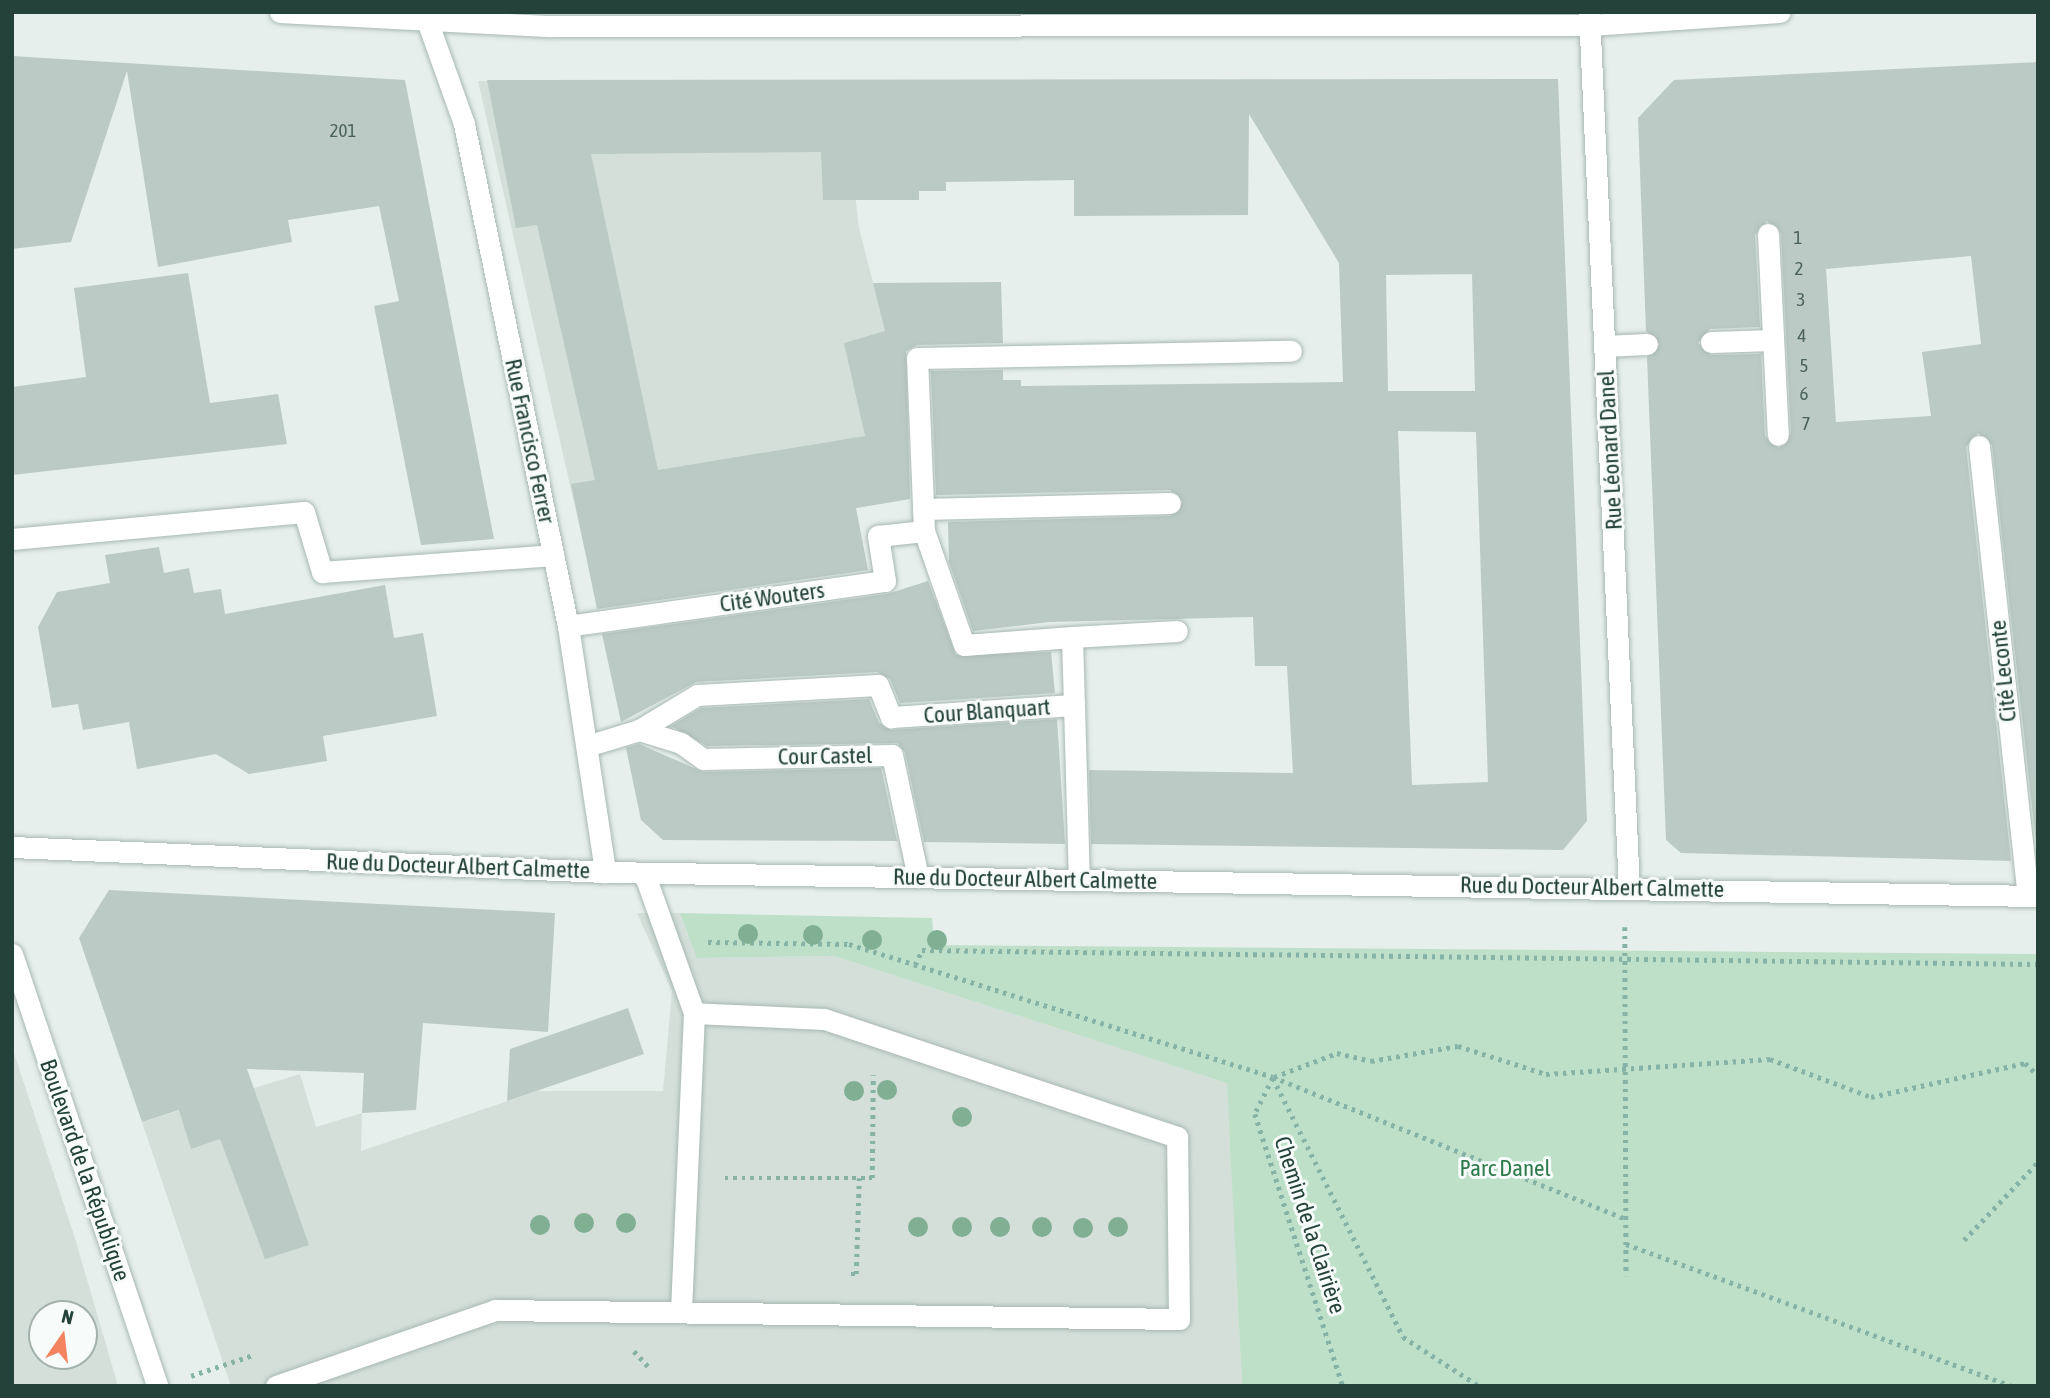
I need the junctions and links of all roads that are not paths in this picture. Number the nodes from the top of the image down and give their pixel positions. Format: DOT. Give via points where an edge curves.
graph roads {
  1 [pos="280,12"];
  2 [pos="1780,12"];
  3 [pos="424,16"];
  4 [pos="794,17"];
  5 [pos="1238,18"];
  6 [pos="1590,18"];
  7 [pos="1768,234"];
  8 [pos="1773,340"];
  9 [pos="1711,342"];
  10 [pos="1647,344"];
  11 [pos="1604,346"];
  12 [pos="1291,351"];
  13 [pos="1778,435"];
  14 [pos="1979,446"];
  15 [pos="1171,503"];
  16 [pos="923,509"];
  17 [pos="924,531"];
  18 [pos="12,539"];
  19 [pos="553,555"];
  20 [pos="568,626"];
  21 [pos="1177,631"];
  22 [pos="1072,637"];
  23 [pos="1074,705"];
  24 [pos="891,717"];
  25 [pos="639,730"];
  26 [pos="590,745"];
  27 [pos="12,847"];
  28 [pos="605,872"];
  29 [pos="644,873"];
  30 [pos="918,877"];
  31 [pos="1079,880"];
  32 [pos="1629,888"];
  33 [pos="2033,896"];
  34 [pos="12,954"];
  35 [pos="694,1013"];
  36 [pos="681,1311"];
  37 [pos="157,1386"];
  38 [pos="276,1386"];
  1 -- 3 [label="street"];
  2 -- 6 [label="street"];
  3 -- 4 [label="street" via="550,26"];
  3 -- 19 [label="street, Rue Francisco Ferrer" via="460,103"];
  4 -- 5 [label="street"];
  5 -- 6 [label="street"];
  6 -- 11 [label="street, Rue Léonard Danel"];
  7 -- 8 [label="street"];
  8 -- 9 [label="street"];
  8 -- 13 [label="street"];
  10 -- 11 [label="street"];
  11 -- 32 [label="street, Rue Léonard Danel"];
  12 -- 16 [label="street" via="917,358"];
  14 -- 33 [label="street, Cité Leconte"];
  15 -- 16 [label="street"];
  16 -- 17 [label="street"];
  17 -- 20 [label="street, Cité Wouters" via="878,536 884,581"];
  17 -- 22 [label="street" via="964,645"];
  18 -- 19 [label="street" via="304,512 322,572"];
  19 -- 20 [label="street, Rue Francisco Ferrer"];
  20 -- 26 [label="street, Rue Francisco Ferrer"];
  21 -- 22 [label="street"];
  22 -- 23 [label="street"];
  23 -- 24 [label="street, Cour Blanquart"];
  23 -- 31 [label="street, Cour Blanquart"];
  24 -- 25 [label="street, Cour Castel" via="878,685 697,695"];
  25 -- 26 [label="street, Cour Castel"];
  25 -- 30 [label="street, Cour Castel" via="681,743 703,759 892,755"];
  26 -- 28 [label="street, Rue Francisco Ferrer"];
  27 -- 28 [label="street, Rue du Docteur Albert Calmette"];
  28 -- 29 [label="street, Rue du Docteur Albert Calmette"];
  29 -- 30 [label="street, Rue du Docteur Albert Calmette"];
  29 -- 35 [label="street"];
  30 -- 31 [label="street, Rue du Docteur Albert Calmette"];
  31 -- 32 [label="street, Rue du Docteur Albert Calmette"];
  32 -- 33 [label="street, Rue du Docteur Albert Calmette"];
  34 -- 37 [label="street, Boulevard de la République"];
  35 -- 36 [label="street"];
  35 -- 36 [label="street" via="824,1019 1177,1137 1179,1319"];
  36 -- 38 [label="street" via="495,1310"];
}
